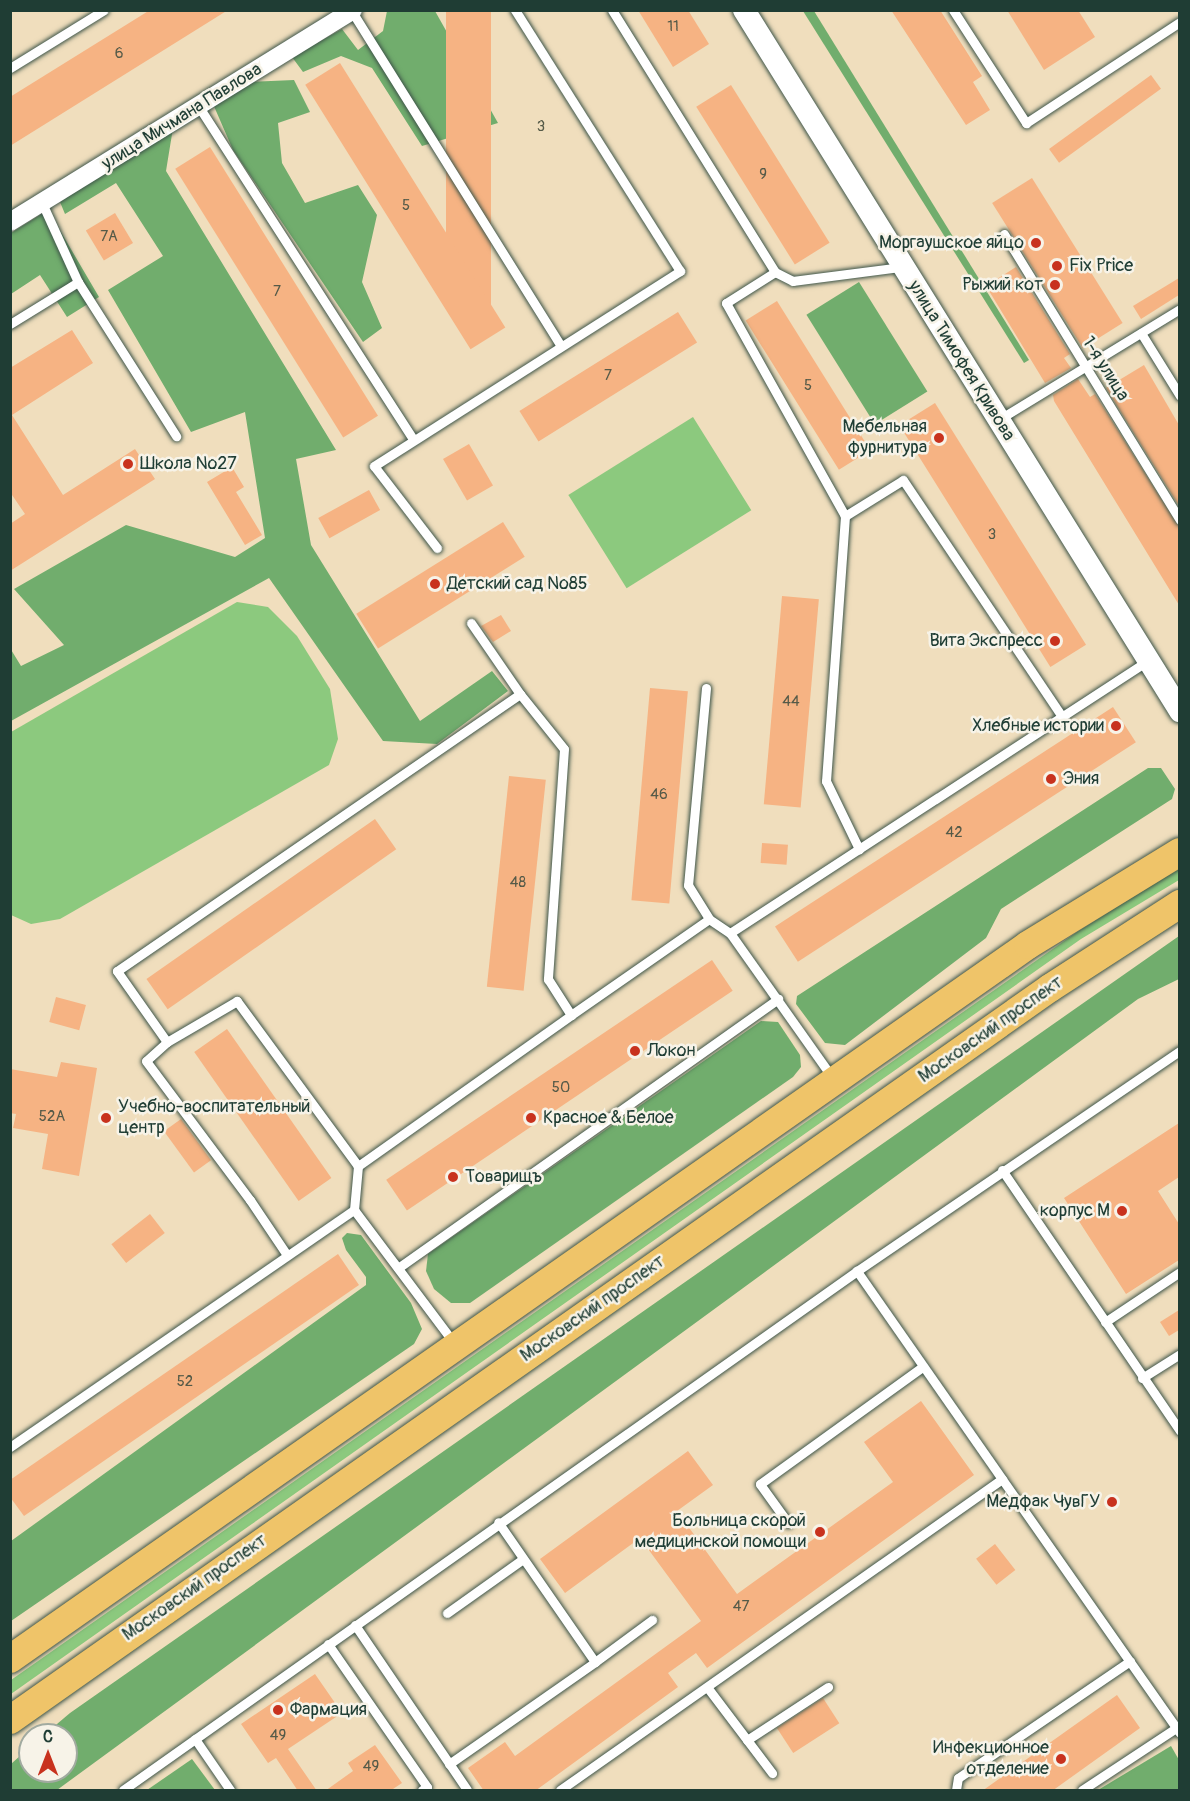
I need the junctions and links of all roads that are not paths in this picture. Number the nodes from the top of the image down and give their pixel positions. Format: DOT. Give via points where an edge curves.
graph roads {
  1 [pos="104,10"];
  2 [pos="515,10"];
  3 [pos="612,10"];
  4 [pos="744,10"];
  5 [pos="953,10"];
  6 [pos="352,11"];
  7 [pos="1179,22"];
  8 [pos="10,68"];
  9 [pos="199,107"];
  10 [pos="42,203"];
  11 [pos="10,222"];
  12 [pos="1004,234"];
  13 [pos="903,267"];
  14 [pos="775,272"];
  15 [pos="78,282"];
  16 [pos="1179,309"];
  17 [pos="10,324"];
  18 [pos="1141,333"];
  19 [pos="561,346"];
  20 [pos="1084,368"];
  21 [pos="1179,396"];
  22 [pos="998,420"];
  23 [pos="176,436"];
  24 [pos="413,439"];
  25 [pos="845,516"];
  26 [pos="1179,520"];
  27 [pos="436,548"];
  28 [pos="471,622"];
  29 [pos="1148,660"];
  30 [pos="706,688"];
  31 [pos="520,694"];
  32 [pos="1178,706"];
  33 [pos="1062,717"];
  34 [pos="859,849"];
  35 [pos="1179,852"];
  36 [pos="1179,904"];
  37 [pos="709,920"];
  38 [pos="730,933"];
  39 [pos="778,999"];
  40 [pos="571,1015"];
  41 [pos="167,1042"];
  42 [pos="1179,1051"];
  43 [pos="835,1082"];
  44 [pos="358,1166"];
  45 [pos="1002,1170"];
  46 [pos="354,1210"];
  47 [pos="287,1255"];
  48 [pos="398,1268"];
  49 [pos="857,1270"];
  50 [pos="1179,1272"];
  51 [pos="1105,1322"];
  52 [pos="457,1347"];
  53 [pos="1179,1354"];
  54 [pos="922,1367"];
  55 [pos="1142,1378"];
  56 [pos="1179,1431"];
  57 [pos="10,1447"];
  58 [pos="1002,1479"];
  59 [pos="498,1522"];
  60 [pos="788,1523"];
  61 [pos="523,1559"];
  62 [pos="447,1613"];
  63 [pos="652,1620"];
  64 [pos="355,1625"];
  65 [pos="328,1644"];
  66 [pos="10,1659"];
  67 [pos="1130,1661"];
  68 [pos="595,1662"];
  69 [pos="707,1687"];
  70 [pos="828,1687"];
  71 [pos="10,1720"];
  72 [pos="1178,1730"];
  73 [pos="195,1739"];
  74 [pos="747,1740"];
  75 [pos="449,1764"];
  76 [pos="772,1773"];
  77 [pos="123,1791"];
  78 [pos="230,1791"];
  79 [pos="422,1791"];
  80 [pos="467,1791"];
  81 [pos="560,1791"];
  82 [pos="956,1791"];
  83 [pos="1082,1791"];
  1 -- 8 [label="lane"];
  2 -- 19 [label="lane" via="680,271"];
  3 -- 14 [label="lane"];
  4 -- 13 [label="street, улица Тимофея Кривова"];
  5 -- 7 [label="lane" via="1026,123"];
  6 -- 9 [label="street, улица Мичмана Павлова"];
  6 -- 19 [label="lane"];
  9 -- 10 [label="street, улица Мичмана Павлова"];
  9 -- 24 [label="lane"];
  10 -- 11 [label="street, улица Мичмана Павлова"];
  10 -- 15 [label="lane"];
  12 -- 20 [label="lane, 1-я улица"];
  13 -- 14 [label="lane" via="793,281"];
  13 -- 22 [label="street, улица Тимофея Кривова"];
  14 -- 25 [label="lane" via="726,303"];
  15 -- 17 [label="lane"];
  15 -- 23 [label="lane"];
  16 -- 18 [label="lane"];
  18 -- 20 [label="lane"];
  18 -- 21 [label="lane"];
  19 -- 24 [label="lane"];
  20 -- 22 [label="lane"];
  20 -- 26 [label="lane, 1-я улица"];
  22 -- 29 [label="street, улица Тимофея Кривова"];
  24 -- 27 [label="lane" via="374,466"];
  25 -- 33 [label="lane" via="903,480"];
  25 -- 34 [label="lane" via="826,781"];
  28 -- 31 [label="lane"];
  29 -- 32 [label="street, улица Тимофея Кривова"];
  29 -- 33 [label="lane"];
  30 -- 37 [label="lane" via="688,885"];
  31 -- 40 [label="lane" via="564,749 548,979"];
  31 -- 41 [label="lane" via="117,971"];
  33 -- 34 [label="lane"];
  34 -- 38 [label="lane"];
  35 -- 43 [label="main road" via="1028,945"];
  36 -- 71 [label="main road, Московский проспект" via="1050,988"];
  37 -- 38 [label="lane"];
  37 -- 40 [label="lane"];
  38 -- 39 [label="lane"];
  39 -- 43 [label="lane"];
  39 -- 48 [label="lane"];
  40 -- 44 [label="lane"];
  41 -- 44 [label="lane" via="237,1001"];
  41 -- 47 [label="lane" via="146,1061"];
  42 -- 45 [label="lane"];
  43 -- 52 [label="main road"];
  44 -- 46 [label="lane"];
  45 -- 49 [label="lane"];
  45 -- 51 [label="lane"];
  46 -- 47 [label="lane"];
  46 -- 48 [label="lane"];
  47 -- 57 [label="lane"];
  48 -- 52 [label="lane"];
  49 -- 54 [label="lane"];
  49 -- 59 [label="lane"];
  50 -- 51 [label="lane"];
  51 -- 55 [label="lane"];
  52 -- 66 [label="main road"];
  53 -- 55 [label="lane"];
  54 -- 58 [label="lane"];
  54 -- 60 [label="lane" via="760,1484"];
  55 -- 56 [label="lane"];
  58 -- 67 [label="lane"];
  58 -- 69 [label="lane"];
  59 -- 61 [label="lane"];
  59 -- 64 [label="lane"];
  61 -- 62 [label="lane"];
  61 -- 68 [label="lane"];
  63 -- 68 [label="lane"];
  64 -- 65 [label="lane"];
  64 -- 75 [label="lane"];
  65 -- 73 [label="lane"];
  65 -- 79 [label="lane" via="427,1787"];
  67 -- 72 [label="lane"];
  67 -- 82 [label="lane" via="957,1778"];
  68 -- 75 [label="lane"];
  69 -- 74 [label="lane"];
  69 -- 81 [label="lane"];
  70 -- 74 [label="lane"];
  72 -- 83 [label="lane"];
  73 -- 77 [label="lane"];
  73 -- 78 [label="lane"];
  74 -- 76 [label="lane"];
  75 -- 80 [label="lane"];
}
